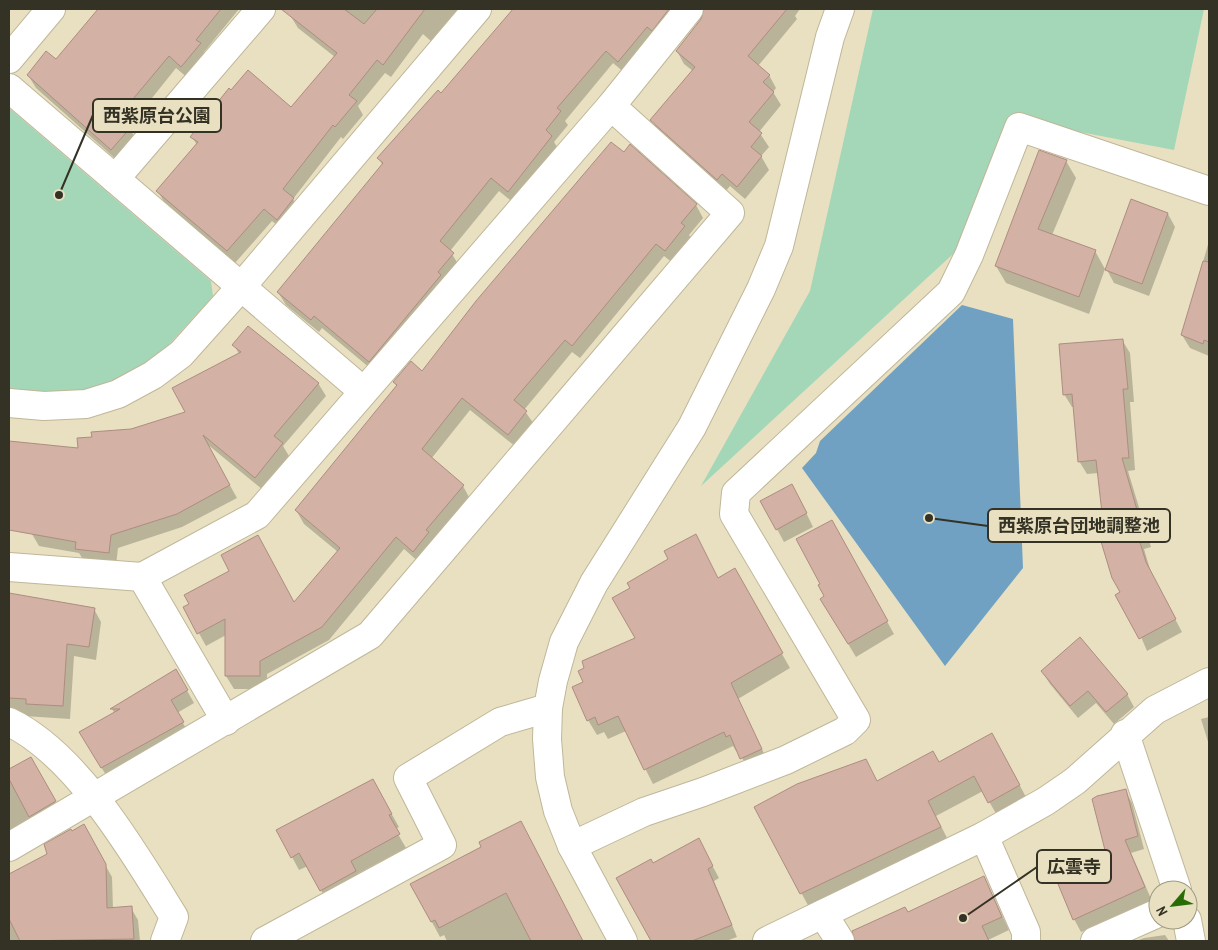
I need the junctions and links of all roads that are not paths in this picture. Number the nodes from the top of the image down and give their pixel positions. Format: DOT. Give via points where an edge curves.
graph roads {
  1 [pos="52,9"];
  2 [pos="261,9"];
  3 [pos="477,9"];
  4 [pos="689,9"];
  5 [pos="840,9"];
  6 [pos="9,59"];
  7 [pos="9,88"];
  8 [pos="611,106"];
  9 [pos="115,179"];
  10 [pos="1209,191"];
  11 [pos="241,287"];
  12 [pos="363,392"];
  13 [pos="9,403"];
  14 [pos="9,567"];
  15 [pos="142,577"];
  16 [pos="1209,682"];
  17 [pos="548,708"];
  18 [pos="226,721"];
  19 [pos="9,722"];
  20 [pos="1125,734"];
  21 [pos="93,797"];
  22 [pos="984,836"];
  23 [pos="572,846"];
  24 [pos="9,847"];
  25 [pos="1174,880"];
  26 [pos="823,914"];
  27 [pos="1148,917"];
  28 [pos="165,941"];
  29 [pos="266,941"];
  30 [pos="623,941"];
  31 [pos="767,941"];
  32 [pos="840,941"];
  33 [pos="1026,941"];
  34 [pos="1095,941"];
  1 -- 6 [label="street"];
  2 -- 9 [label="street"];
  3 -- 11 [label="street"];
  4 -- 8 [label="street"];
  5 -- 17 [label="street" via="828,45 779,246 692,428 594,583 564,642"];
  7 -- 9 [label="street"];
  8 -- 12 [label="street"];
  8 -- 18 [label="street" via="730,213 370,635"];
  9 -- 11 [label="street"];
  10 -- 23 [label="street" via="1019,127 969,255 951,292 736,493 734,514 856,720 845,731 786,760 644,812"];
  11 -- 12 [label="street"];
  11 -- 13 [label="street" via="181,354 153,375 118,394 86,404 44,406"];
  12 -- 15 [label="street" via="257,515"];
  14 -- 15 [label="street"];
  15 -- 18 [label="street"];
  16 -- 20 [label="street" via="1154,710"];
  17 -- 23 [label="street" via="550,777 558,811"];
  17 -- 29 [label="street" via="500,722 408,778 442,845"];
  18 -- 21 [label="street"];
  19 -- 21 [label="street" via="60,759"];
  20 -- 22 [label="street" via="1075,781"];
  20 -- 25 [label="street"];
  21 -- 24 [label="street"];
  21 -- 28 [label="street" via="144,868 174,917"];
  22 -- 26 [label="street"];
  22 -- 33 [label="street" via="1026,932"];
  23 -- 30 [label="street"];
  26 -- 31 [label="street"];
  26 -- 32 [label="street"];
  27 -- 34 [label="street"];
}
